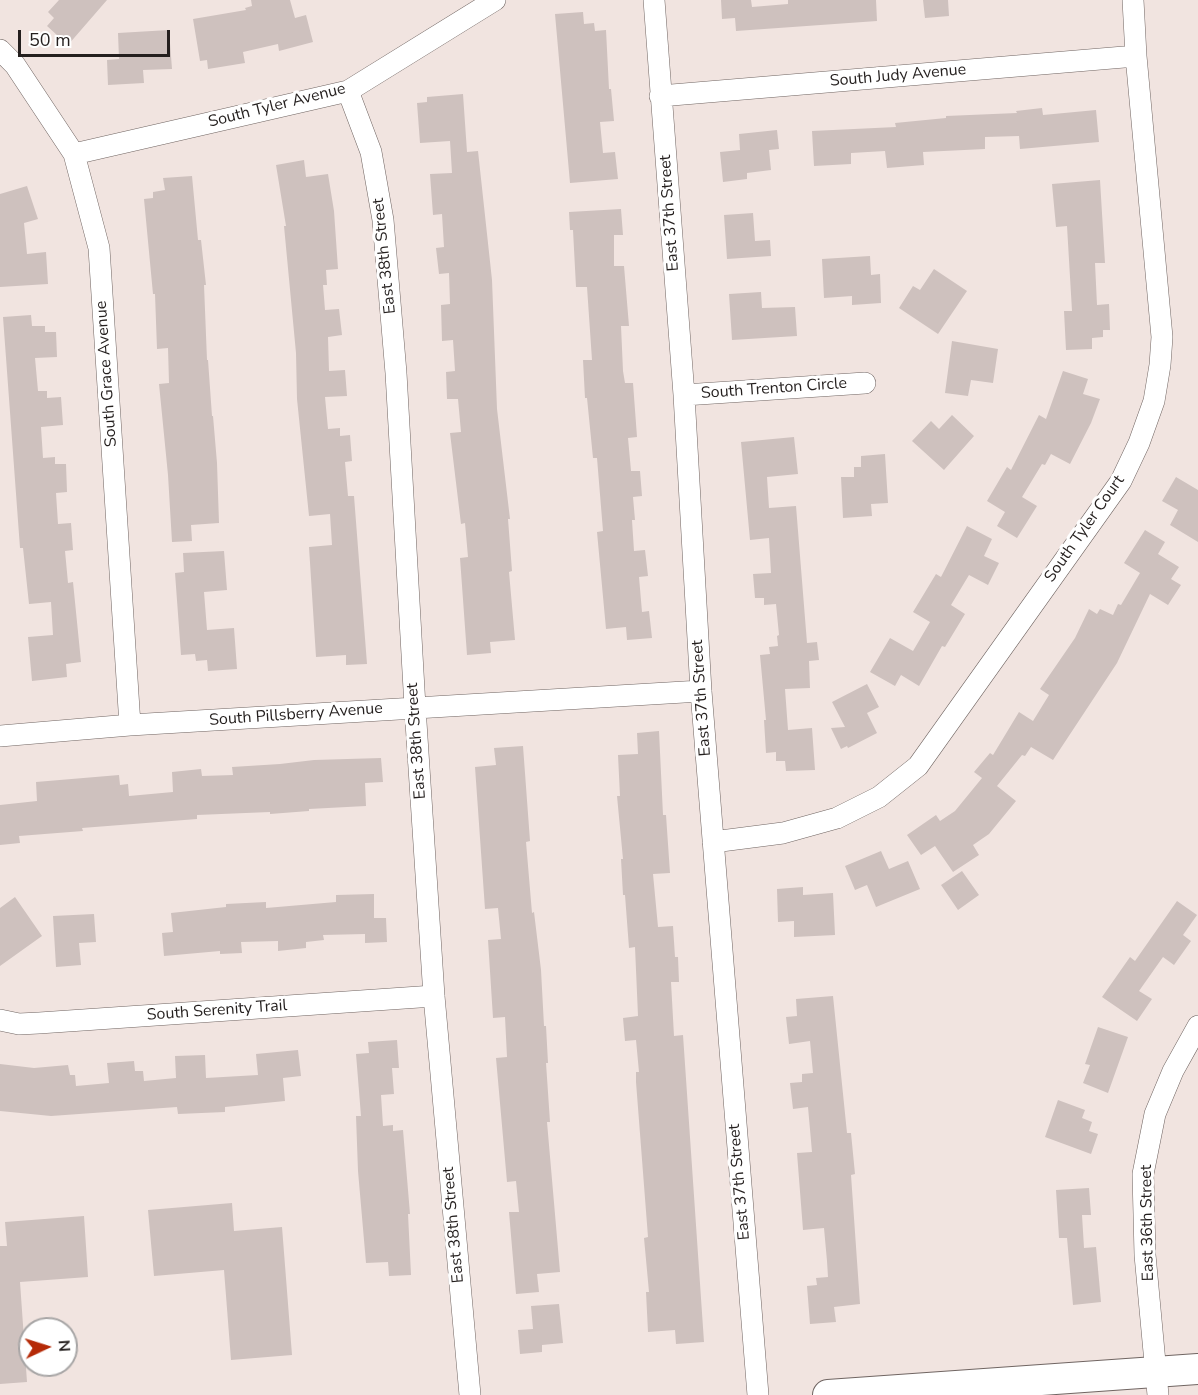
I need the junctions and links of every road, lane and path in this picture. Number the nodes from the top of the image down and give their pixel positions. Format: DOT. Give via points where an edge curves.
graph roads {
  1 [pos="495,0"];
  2 [pos="654,0"];
  3 [pos="1133,0"];
  4 [pos="0,50"];
  5 [pos="1136,56"];
  6 [pos="348,91"];
  7 [pos="660,96"];
  8 [pos="74,154"];
  9 [pos="865,383"];
  10 [pos="684,395"];
  11 [pos="701,691"];
  12 [pos="415,707"];
  13 [pos="130,725"];
  14 [pos="0,736"];
  15 [pos="713,842"];
  16 [pos="434,996"];
  17 [pos="0,1020"];
  18 [pos="1198,1026"];
  19 [pos="1198,1369"];
  20 [pos="1157,1384"];
  21 [pos="470,1395"];
  22 [pos="758,1395"];
  23 [pos="828,1395"];
  1 -- 6 [label="street, South Tyler Avenue"];
  2 -- 7 [label="street, East 37th Street"];
  3 -- 5 [label="street, South Tyler Court"];
  4 -- 8 [label="street, South Grace Avenue" via="15,65"];
  5 -- 7 [label="street, South Judy Avenue"];
  5 -- 15 [label="street, South Tyler Court" via="1162,337 1154,401 1121,481 918,766 879,797 837,818 783,833"];
  6 -- 8 [label="street, South Tyler Avenue"];
  6 -- 12 [label="street, East 38th Street" via="371,152 384,220"];
  7 -- 10 [label="street, East 37th Street"];
  8 -- 13 [label="street, South Grace Avenue" via="99,249"];
  9 -- 10 [label="street, South Trenton Circle"];
  10 -- 11 [label="street, East 37th Street"];
  11 -- 12 [label="street, South Pillsberry Avenue"];
  11 -- 15 [label="street, East 37th Street"];
  12 -- 13 [label="street, South Pillsberry Avenue"];
  12 -- 16 [label="street, East 38th Street"];
  13 -- 14 [label="street, South Pillsberry Avenue"];
  15 -- 22 [label="street, East 37th Street"];
  16 -- 17 [label="street, South Serenity Trail" via="39,1023"];
  16 -- 21 [label="street, East 38th Street"];
  18 -- 20 [label="street, East 36th Street" via="1155,1114 1143,1174 1145,1255"];
  19 -- 20 [label="main road"];
  20 -- 23 [label="main road"];
}
